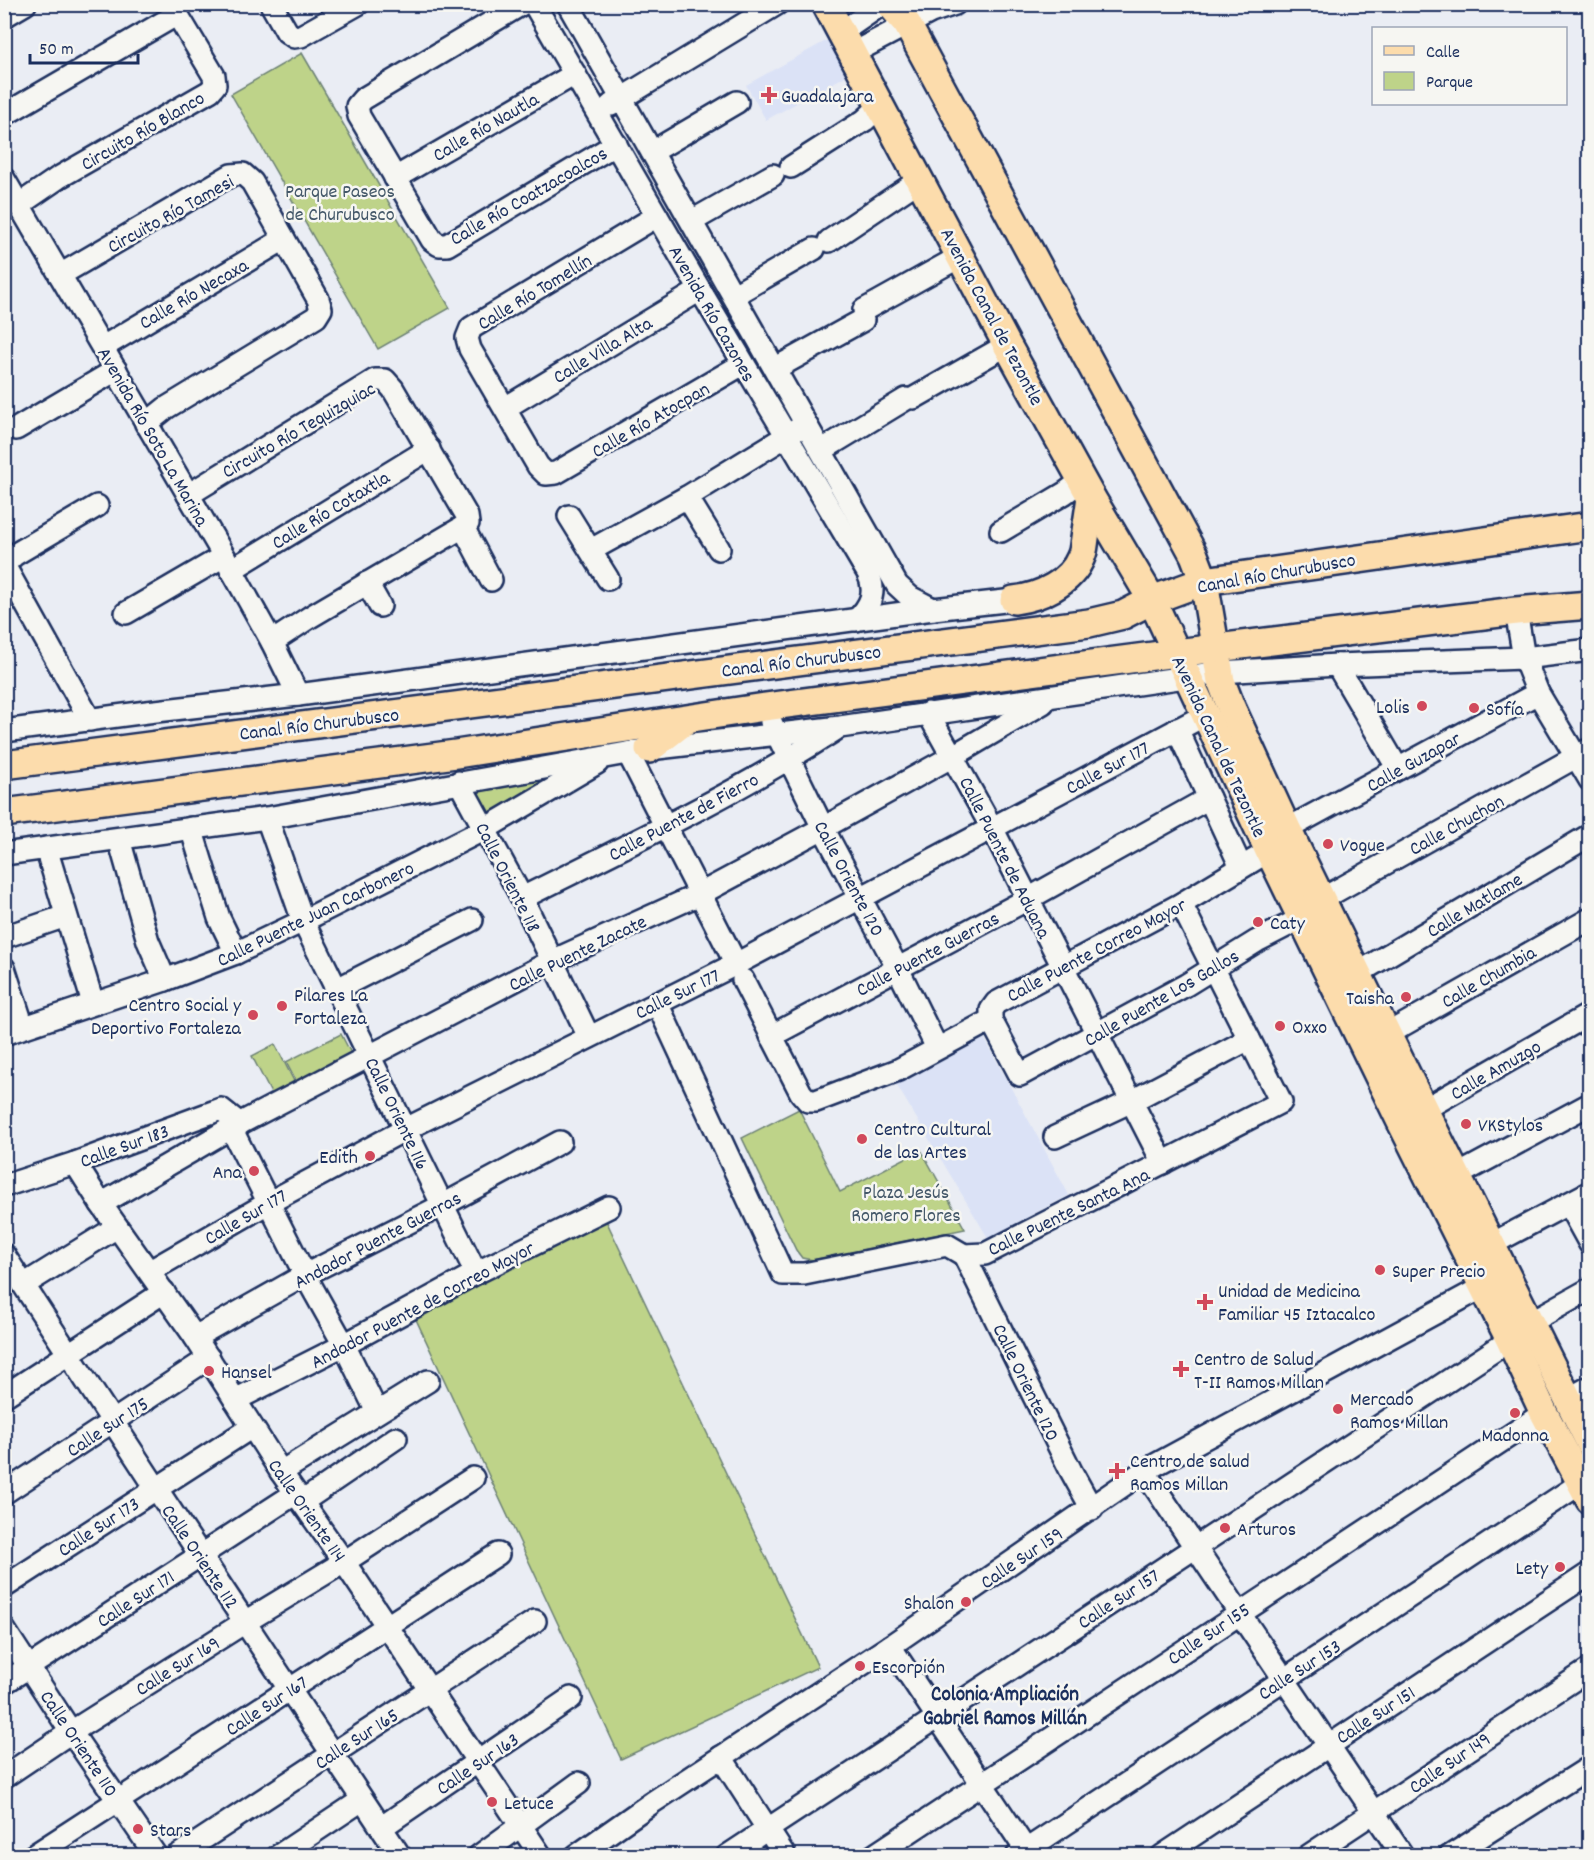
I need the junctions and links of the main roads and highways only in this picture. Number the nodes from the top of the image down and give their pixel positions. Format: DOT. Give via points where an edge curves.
graph roads {
  1 [pos="826,4"];
  2 [pos="898,14"];
  3 [pos="1087,488"];
  4 [pos="1590,526"];
  5 [pos="1204,581"];
  6 [pos="1152,600"];
  7 [pos="1590,605"];
  8 [pos="1089,623"];
  9 [pos="1176,653"];
  10 [pos="1218,660"];
  11 [pos="689,718"];
  12 [pos="628,753"];
  13 [pos="4,765"];
  14 [pos="4,813"];
  15 [pos="1412,1116"];
  16 [pos="1520,1332"];
  17 [pos="1579,1393"];
  18 [pos="1590,1443"];
  19 [pos="1585,1491"];
  1 -- 3 [label="main road, Avenida Canal de Tezontle"];
  2 -- 5 [label="main road, Avenida Canal de Tezontle" via="1179,527"];
  3 -- 6 [label="main road, Avenida Canal de Tezontle"];
  3 -- 8 [label="main road" via="1082,557 1066,577 1047,591 1014,600"];
  4 -- 5 [label="main road, Canal Río Churubusco"];
  5 -- 6 [label="main road, Canal Río Churubusco"];
  5 -- 10 [label="main road, Avenida Canal de Tezontle"];
  6 -- 8 [label="main road, Canal Río Churubusco" via="1123,615"];
  6 -- 9 [label="main road, Avenida Canal de Tezontle"];
  7 -- 10 [label="main road" via="1516,611"];
  8 -- 13 [label="main road, Canal Río Churubusco"];
  9 -- 10 [label="main road"];
  9 -- 11 [label="main road"];
  9 -- 15 [label="main road, Avenida Canal de Tezontle" via="1302,918"];
  10 -- 15 [label="main road, Avenida Canal de Tezontle" via="1231,707 1387,1034"];
  11 -- 12 [label="main road"];
  11 -- 14 [label="main road" via="456,754"];
  15 -- 16 [label="main road, Avenida Canal de Tezontle" via="1456,1176 1490,1245"];
  15 -- 16 [label="main road, Avenida Canal de Tezontle" via="1483,1287"];
  16 -- 17 [label="main road, Avenida Canal de Tezontle"];
  16 -- 19 [label="main road, Avenida Canal de Tezontle" via="1544,1413"];
  17 -- 18 [label="main road, Avenida Canal de Tezontle"];
}
